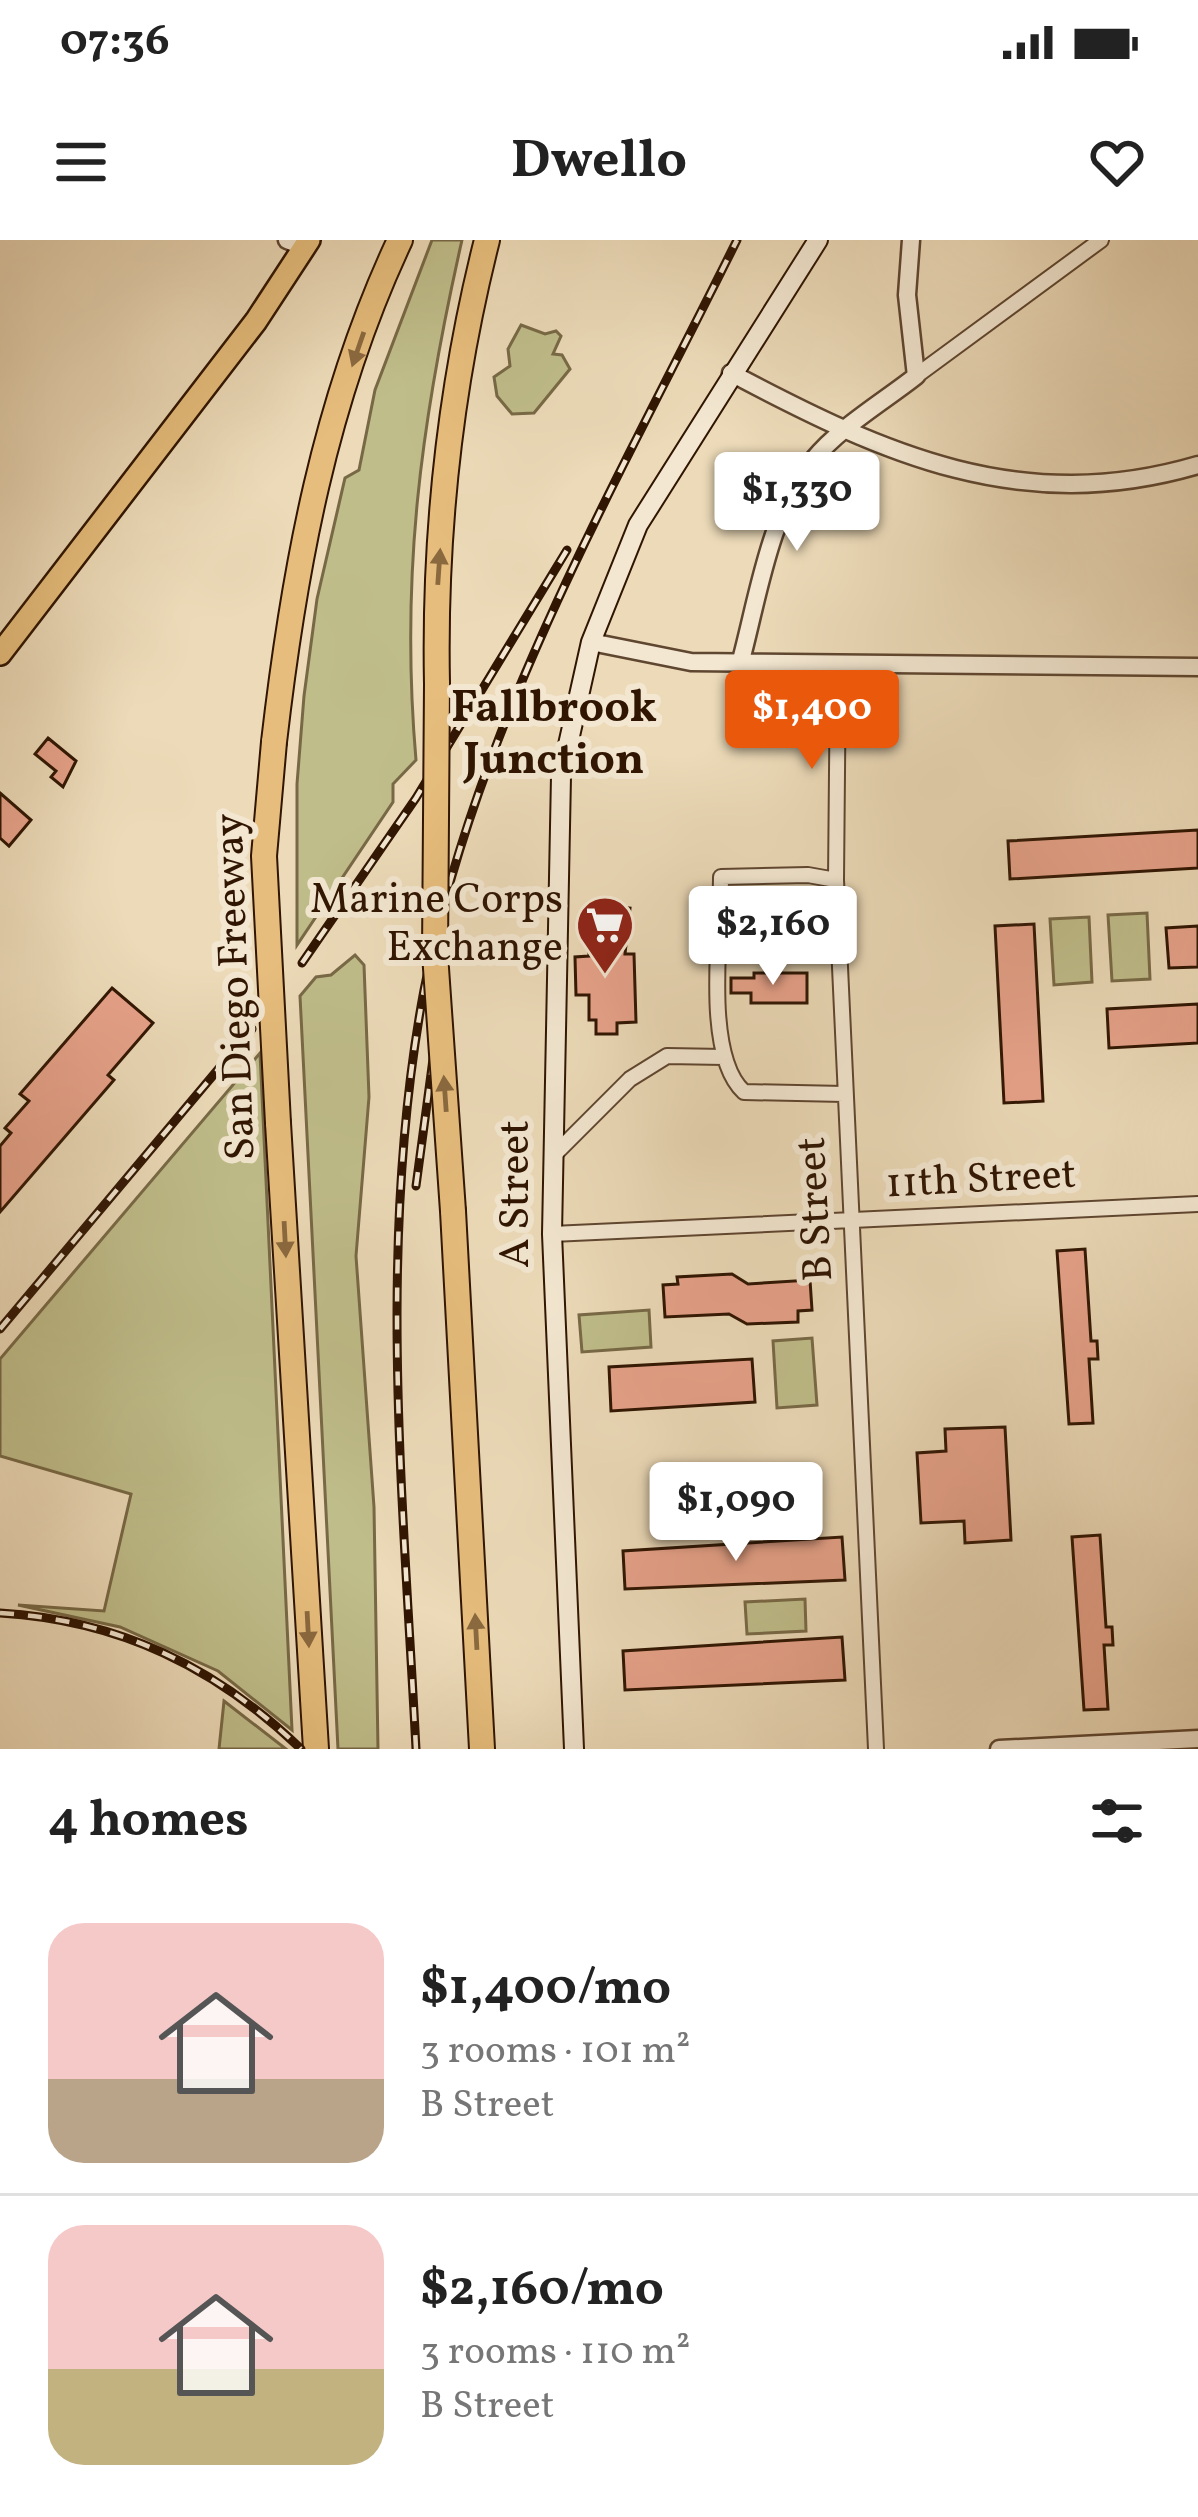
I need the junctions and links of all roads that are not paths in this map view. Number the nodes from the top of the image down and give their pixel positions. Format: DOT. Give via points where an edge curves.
graph roads {
  1 [pos="400,240"];
  2 [pos="487,240"];
  3 [pos="818,240"];
  4 [pos="911,240"];
  5 [pos="1101,240"];
  6 [pos="300,242"];
  7 [pos="731,373"];
  8 [pos="916,376"];
  9 [pos="844,433"];
  10 [pos="1198,465"];
  11 [pos="591,642"];
  12 [pos="0,654"];
  13 [pos="740,664"];
  14 [pos="838,665"];
  15 [pos="1198,667"];
  16 [pos="836,880"];
  17 [pos="724,1057"];
  18 [pos="844,1094"];
  19 [pos="553,1156"];
  20 [pos="1198,1204"];
  21 [pos="850,1221"];
  22 [pos="552,1234"];
  23 [pos="1198,1739"];
  24 [pos="315,1744"];
  25 [pos="482,1749"];
  26 [pos="574,1749"];
  27 [pos="876,1749"];
  28 [pos="999,1749"];
  1 -- 24 [label="highway, San Diego Freeway, one-way, bridge" via="320,460 292,592 264,856"];
  25 -- 2 [label="highway, one-way, bridge" via="435,954 436,613 448,434"];
  3 -- 7 [label="main road, A Street"];
  4 -- 8 [label="street" via="907,295"];
  5 -- 8 [label="street"];
  6 -- 12 [label="main road" via="256,321"];
  7 -- 9 [label="street"];
  7 -- 11 [label="main road, A Street" via="638,525"];
  8 -- 9 [label="street"];
  9 -- 10 [label="street" via="911,460 1025,481 1116,480"];
  9 -- 13 [label="street" via="810,463 783,515"];
  11 -- 13 [label="street"];
  11 -- 19 [label="main road, A Street" via="557,823"];
  13 -- 14 [label="street"];
  14 -- 15 [label="street"];
  14 -- 16 [label="street, B Street"];
  16 -- 17 [label="street" via="721,877"];
  16 -- 18 [label="street, B Street"];
  17 -- 18 [label="street" via="730,1080 744,1092"];
  17 -- 19 [label="street" via="667,1056 630,1079"];
  18 -- 21 [label="street, B Street"];
  19 -- 22 [label="main road, A Street"];
  20 -- 21 [label="street, 11th Street"];
  21 -- 22 [label="street, 11th Street"];
  21 -- 27 [label="street, B Street"];
  22 -- 26 [label="main road, A Street"];
  23 -- 28 [label="street"];
}
